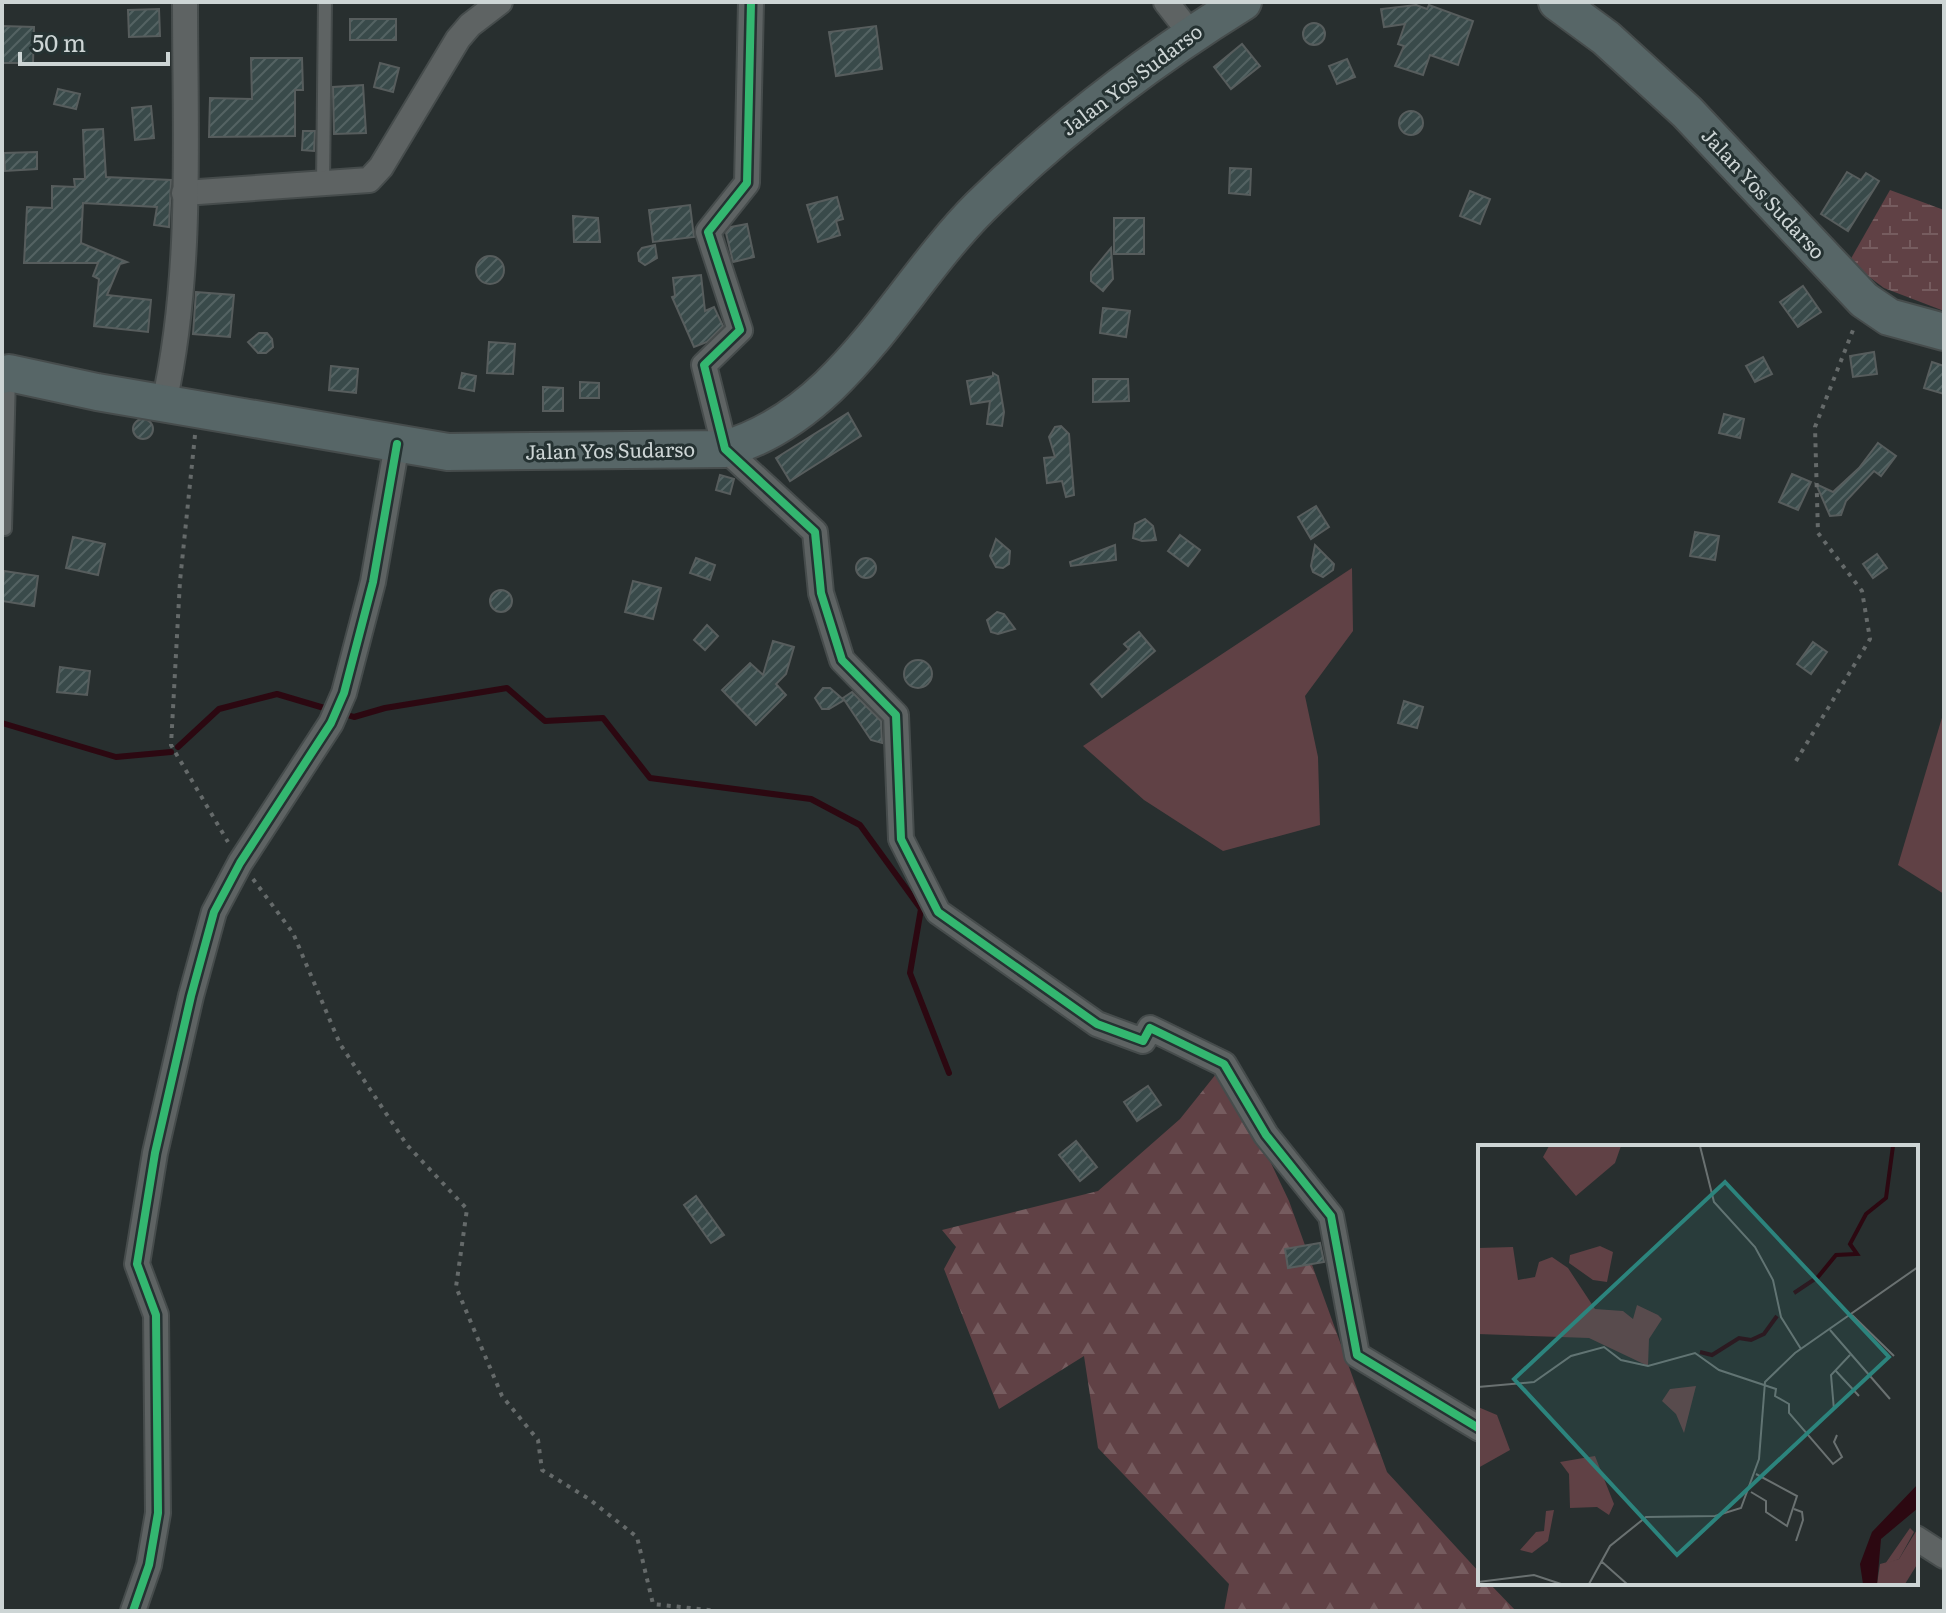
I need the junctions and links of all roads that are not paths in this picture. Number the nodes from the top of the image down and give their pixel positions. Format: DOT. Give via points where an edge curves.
graph roads {
  1 [pos="185,2"];
  2 [pos="325,2"];
  3 [pos="500,2"];
  4 [pos="751,2"];
  5 [pos="1166,2"];
  6 [pos="1243,2"];
  7 [pos="1557,2"];
  8 [pos="1191,34"];
  9 [pos="323,184"];
  10 [pos="184,193"];
  11 [pos="1944,332"];
  12 [pos="5,374"];
  13 [pos="181,406"];
  14 [pos="397,444"];
  15 [pos="725,449"];
  16 [pos="5,529"];
  17 [pos="1478,1428"];
  18 [pos="1918,1539"];
  19 [pos="1944,1556"];
  20 [pos="133,1611"];
  1 -- 10 [label="street"];
  2 -- 9 [label="lane"];
  3 -- 9 [label="street" via="458,39 376,175"];
  4 -- 15 [label="street" via="747,183 708,232 740,330 704,365"];
  5 -- 8 [label="street"];
  6 -- 8 [label="main road, Jalan Yos Sudarso"];
  7 -- 11 [label="main road, Jalan Yos Sudarso" via="1606,38 1687,112 1864,300 1889,317"];
  8 -- 15 [label="main road, Jalan Yos Sudarso" via="1104,96 978,209 814,402 769,432"];
  9 -- 10 [label="street"];
  10 -- 13 [label="street" via="176,336"];
  12 -- 13 [label="main road, Jalan Yos Sudarso"];
  12 -- 16 [label="lane"];
  13 -- 14 [label="main road, Jalan Yos Sudarso"];
  14 -- 15 [label="main road, Jalan Yos Sudarso" via="448,452"];
  14 -- 20 [label="street" via="373,582 335,715 214,912 155,1153 137,1264 156,1315 158,1513 149,1565"];
  15 -- 17 [label="street" via="815,532 821,593 842,660 896,715 901,839 938,912 1097,1024 1143,1041 1150,1028 1224,1064 1266,1135 1331,1216 1357,1355"];
  18 -- 19 [label="street"];
}
